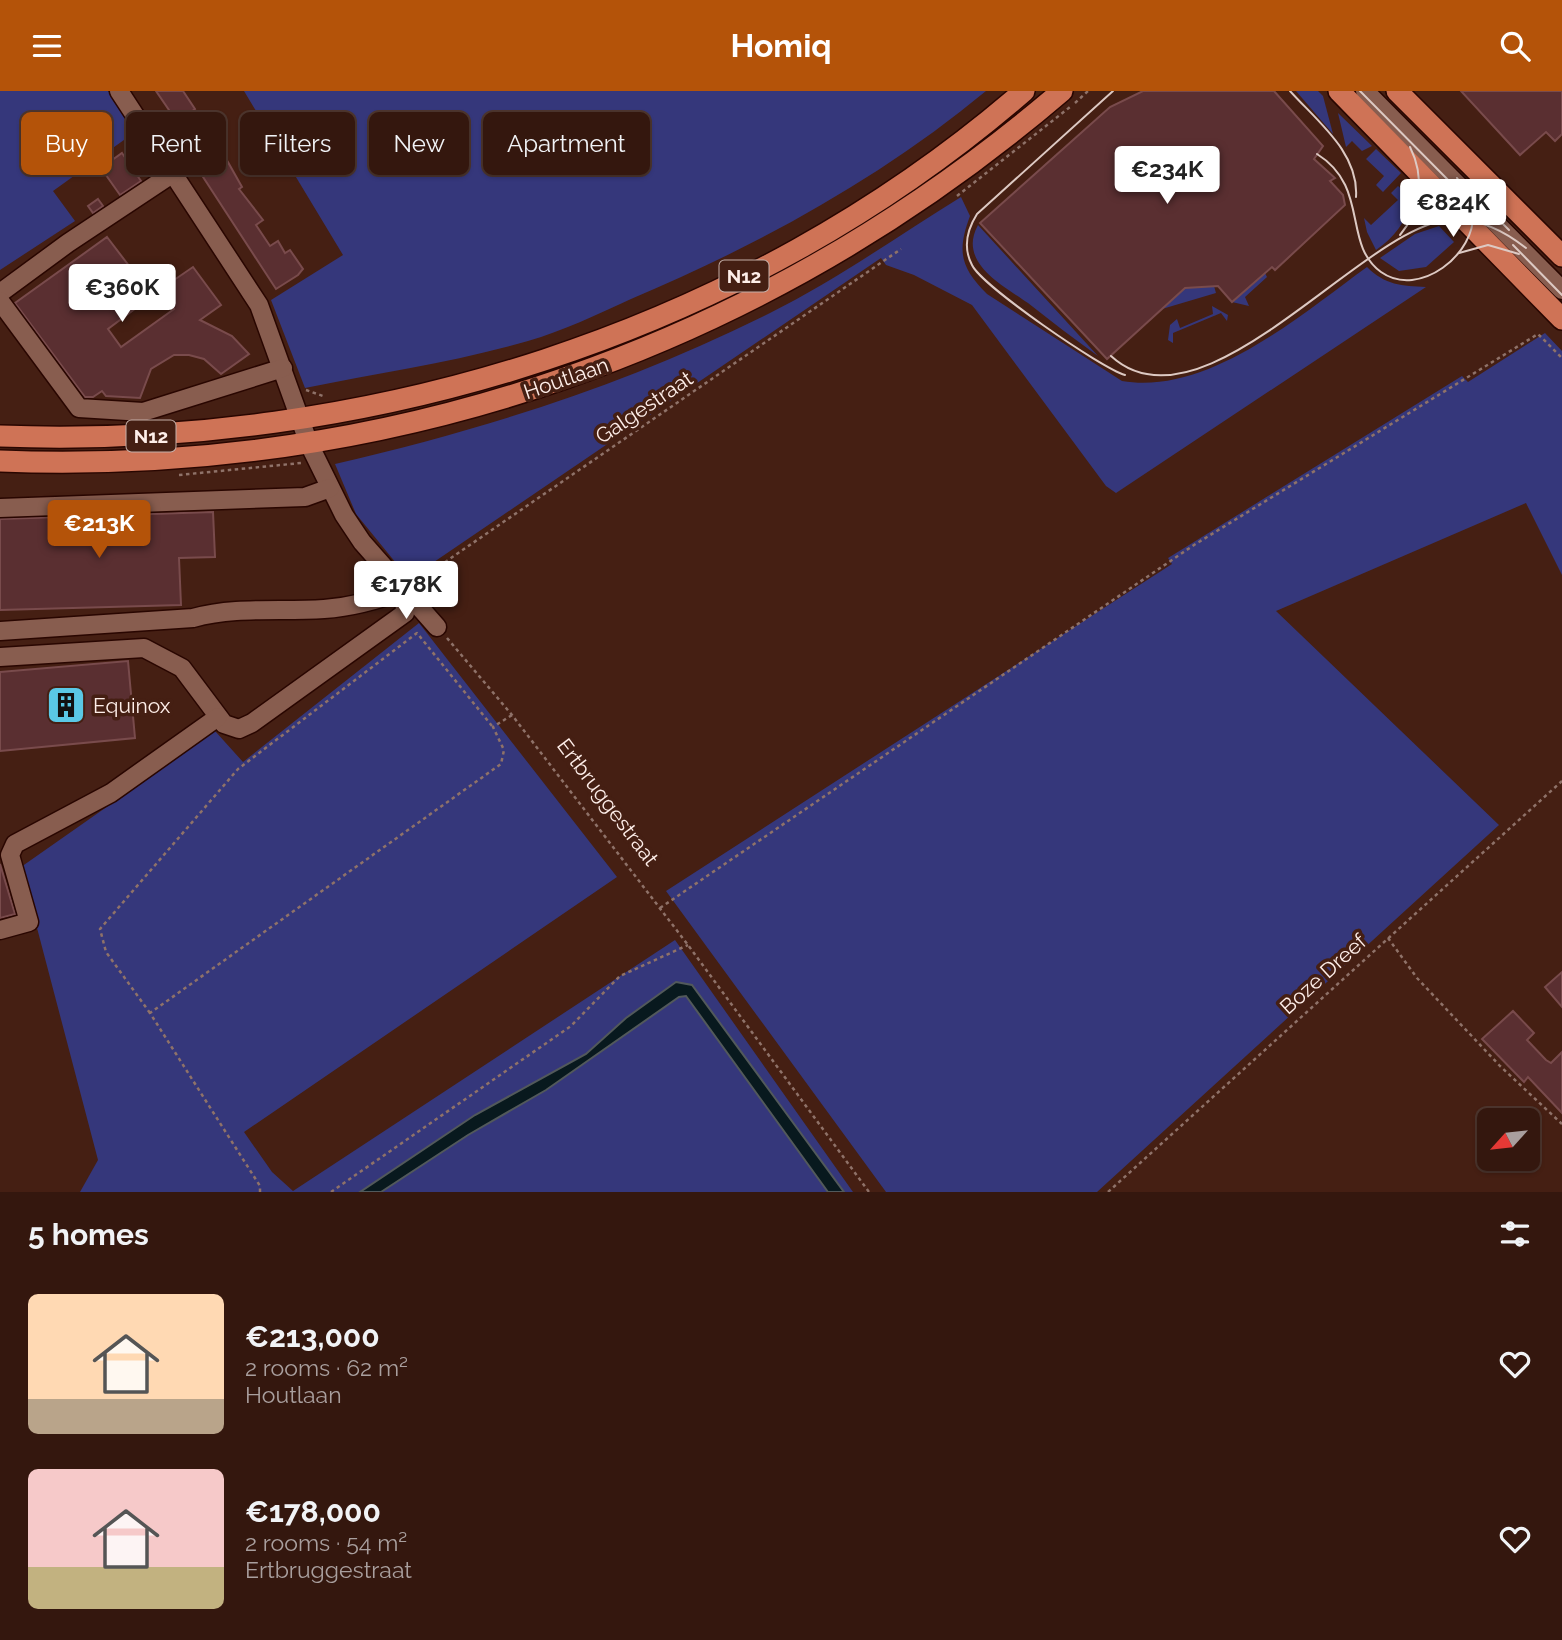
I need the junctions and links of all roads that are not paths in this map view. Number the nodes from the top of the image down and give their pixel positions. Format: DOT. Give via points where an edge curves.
graph roads {
  1 [pos="119,91"];
  2 [pos="1024,91"];
  3 [pos="1062,91"];
  4 [pos="1339,91"];
  5 [pos="1365,91"];
  6 [pos="1397,91"];
  7 [pos="132,112"];
  8 [pos="170,175"];
  9 [pos="173,175"];
  10 [pos="1562,256"];
  11 [pos="1562,290"];
  12 [pos="0,293"];
  13 [pos="0,301"];
  14 [pos="1562,319"];
  15 [pos="283,368"];
  16 [pos="301,419"];
  17 [pos="0,436"];
  18 [pos="309,444"];
  19 [pos="0,461"];
  20 [pos="330,488"];
  21 [pos="0,508"];
  22 [pos="404,590"];
  23 [pos="437,627"];
  24 [pos="0,631"];
  25 [pos="0,657"];
  26 [pos="218,717"];
  27 [pos="0,930"];
  1 -- 7 [label="street"];
  2 -- 16 [label="main road, Houtlaan / N12" via="969,136 855,214 767,265 659,316 470,384"];
  3 -- 18 [label="main road, Houtlaan / N12" via="916,204 729,311 600,367 532,390 433,419"];
  4 -- 14 [label="main road"];
  5 -- 11 [label="street"];
  6 -- 10 [label="main road"];
  8 -- 12 [label="street"];
  9 -- 15 [label="street" via="259,305"];
  13 -- 15 [label="street" via="79,408 144,412"];
  15 -- 16 [label="street"];
  16 -- 17 [label="main road, Houtlaan / N12" via="113,438"];
  16 -- 18 [label="street"];
  18 -- 19 [label="main road, Houtlaan / N12" via="120,463"];
  18 -- 20 [label="street"];
  20 -- 21 [label="street" via="305,497"];
  20 -- 22 [label="street" via="362,542"];
  22 -- 23 [label="street"];
  22 -- 24 [label="street" via="372,602 327,609 216,611 193,618"];
  22 -- 26 [label="street" via="405,613 252,723 231,728"];
  25 -- 26 [label="street" via="144,648 183,668"];
  26 -- 27 [label="street" via="111,793 15,844 10,855 29,922"];
}
